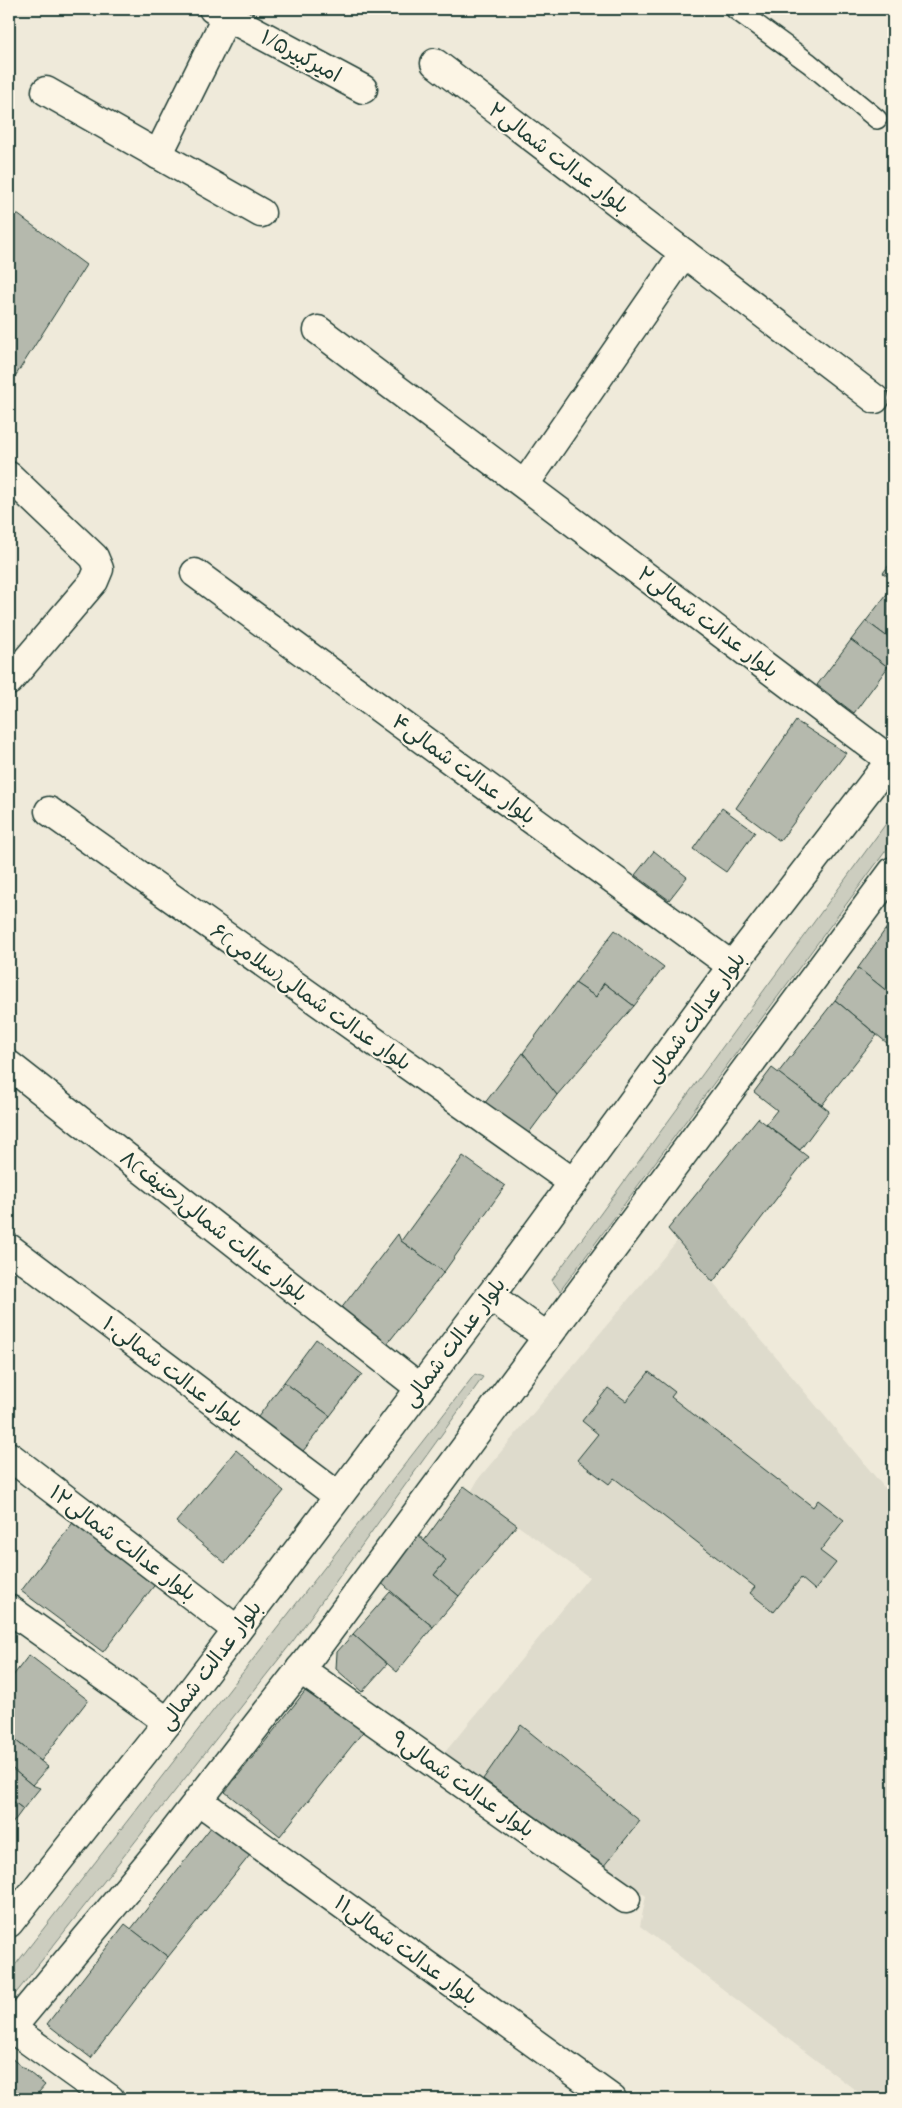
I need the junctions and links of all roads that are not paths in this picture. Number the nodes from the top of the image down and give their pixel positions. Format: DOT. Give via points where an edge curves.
graph roads {
  1 [pos="735,9"];
  2 [pos="220,12"];
  3 [pos="435,63"];
  4 [pos="363,89"];
  5 [pos="46,92"];
  6 [pos="877,119"];
  7 [pos="158,155"];
  8 [pos="261,213"];
  9 [pos="684,254"];
  10 [pos="318,330"];
  11 [pos="875,399"];
  12 [pos="9,476"];
  13 [pos="525,484"];
  14 [pos="195,573"];
  15 [pos="9,681"];
  16 [pos="892,759"];
  17 [pos="49,811"];
  18 [pos="893,870"];
  19 [pos="732,966"];
  20 [pos="9,1065"];
  21 [pos="574,1183"];
  22 [pos="9,1248"];
  23 [pos="490,1296"];
  24 [pos="546,1336"];
  25 [pos="420,1388"];
  26 [pos="9,1456"];
  27 [pos="338,1496"];
  28 [pos="9,1609"];
  29 [pos="237,1630"];
  30 [pos="300,1669"];
  31 [pos="168,1722"];
  32 [pos="199,1801"];
  33 [pos="626,1899"];
  34 [pos="9,1923"];
  35 [pos="10,2030"];
  36 [pos="110,2099"];
  37 [pos="612,2099"];
  1 -- 6 [label="lane" via="810,63"];
  2 -- 4 [label="street, امیرکبیر۱/۵"];
  2 -- 7 [label="street"];
  3 -- 9 [label="street, بلوار عدالت شمالی۲"];
  5 -- 7 [label="street"];
  7 -- 8 [label="street"];
  9 -- 11 [label="street, بلوار عدالت شمالی۲"];
  9 -- 13 [label="street"];
  10 -- 13 [label="street, بلوار عدالت شمالی۲"];
  12 -- 15 [label="street" via="94,557 99,568 94,581"];
  13 -- 16 [label="street, بلوار عدالت شمالی۲"];
  14 -- 19 [label="street, بلوار عدالت شمالی۴"];
  16 -- 19 [label="street, بلوار عدالت شمالی"];
  17 -- 21 [label="street, ۶بلوار عدالت شمالی(سلامی)"];
  18 -- 24 [label="street"];
  19 -- 21 [label="street, بلوار عدالت شمالی"];
  20 -- 25 [label="street, ۸بلوار عدالت شمالی(حنیف)"];
  21 -- 23 [label="street, بلوار عدالت شمالی"];
  22 -- 27 [label="street, بلوار عدالت شمالی۱۰"];
  23 -- 24 [label="street"];
  23 -- 25 [label="street, بلوار عدالت شمالی"];
  24 -- 30 [label="street"];
  25 -- 27 [label="street, بلوار عدالت شمالی"];
  26 -- 29 [label="street, بلوار عدالت شمالی۱۲"];
  27 -- 29 [label="street, بلوار عدالت شمالی"];
  28 -- 31 [label="street"];
  29 -- 31 [label="street, بلوار عدالت شمالی"];
  30 -- 32 [label="street"];
  30 -- 33 [label="street, بلوار عدالت شمالی۹"];
  31 -- 34 [label="street, بلوار عدالت شمالی"];
  32 -- 35 [label="street"];
  32 -- 37 [label="street, بلوار عدالت شمالی۱۱"];
  35 -- 36 [label="street"];
}
